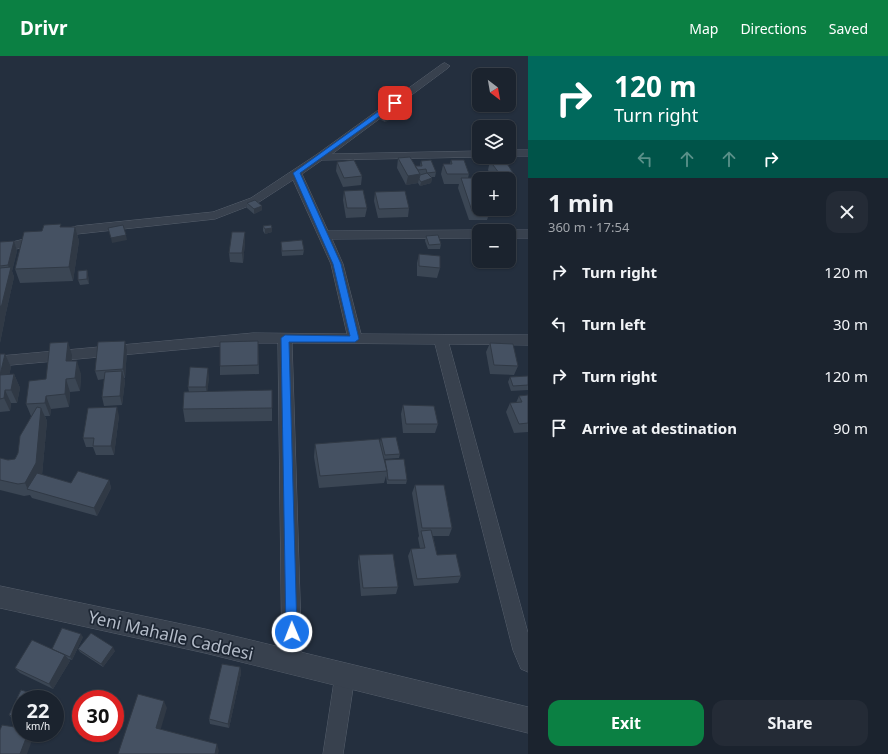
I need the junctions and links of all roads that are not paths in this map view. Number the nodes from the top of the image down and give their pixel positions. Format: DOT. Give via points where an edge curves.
graph roads {
  1 [pos="445,66"];
  2 [pos="516,153"];
  3 [pos="528,153"];
  4 [pos="472,154"];
  5 [pos="320,157"];
  6 [pos="296,173"];
  7 [pos="472,234"];
  8 [pos="516,234"];
  9 [pos="528,234"];
  10 [pos="324,235"];
  11 [pos="0,249"];
  12 [pos="285,338"];
  13 [pos="355,339"];
  14 [pos="441,340"];
  15 [pos="528,340"];
  16 [pos="0,361"];
  17 [pos="0,597"];
  18 [pos="292,662"];
  19 [pos="528,662"];
  20 [pos="345,675"];
  21 [pos="528,720"];
  22 [pos="332,754"];
  1 -- 5 [label="street"];
  2 -- 3 [label="street"];
  4 -- 5 [label="street"];
  5 -- 6 [label="street"];
  6 -- 10 [label="street"];
  6 -- 11 [label="street" via="255,200 215,215 77,230"];
  7 -- 10 [label="street"];
  8 -- 9 [label="street"];
  10 -- 13 [label="street" via="337,264"];
  12 -- 13 [label="street"];
  12 -- 16 [label="street" via="253,338"];
  12 -- 18 [label="street"];
  13 -- 14 [label="street"];
  14 -- 15 [label="street"];
  14 -- 19 [label="street"];
  17 -- 18 [label="street, Yeni Mahalle Caddesi"];
  18 -- 20 [label="street, Yeni Mahalle Caddesi"];
  20 -- 21 [label="street, Yeni Mahalle Caddesi"];
  20 -- 22 [label="street"];
}
